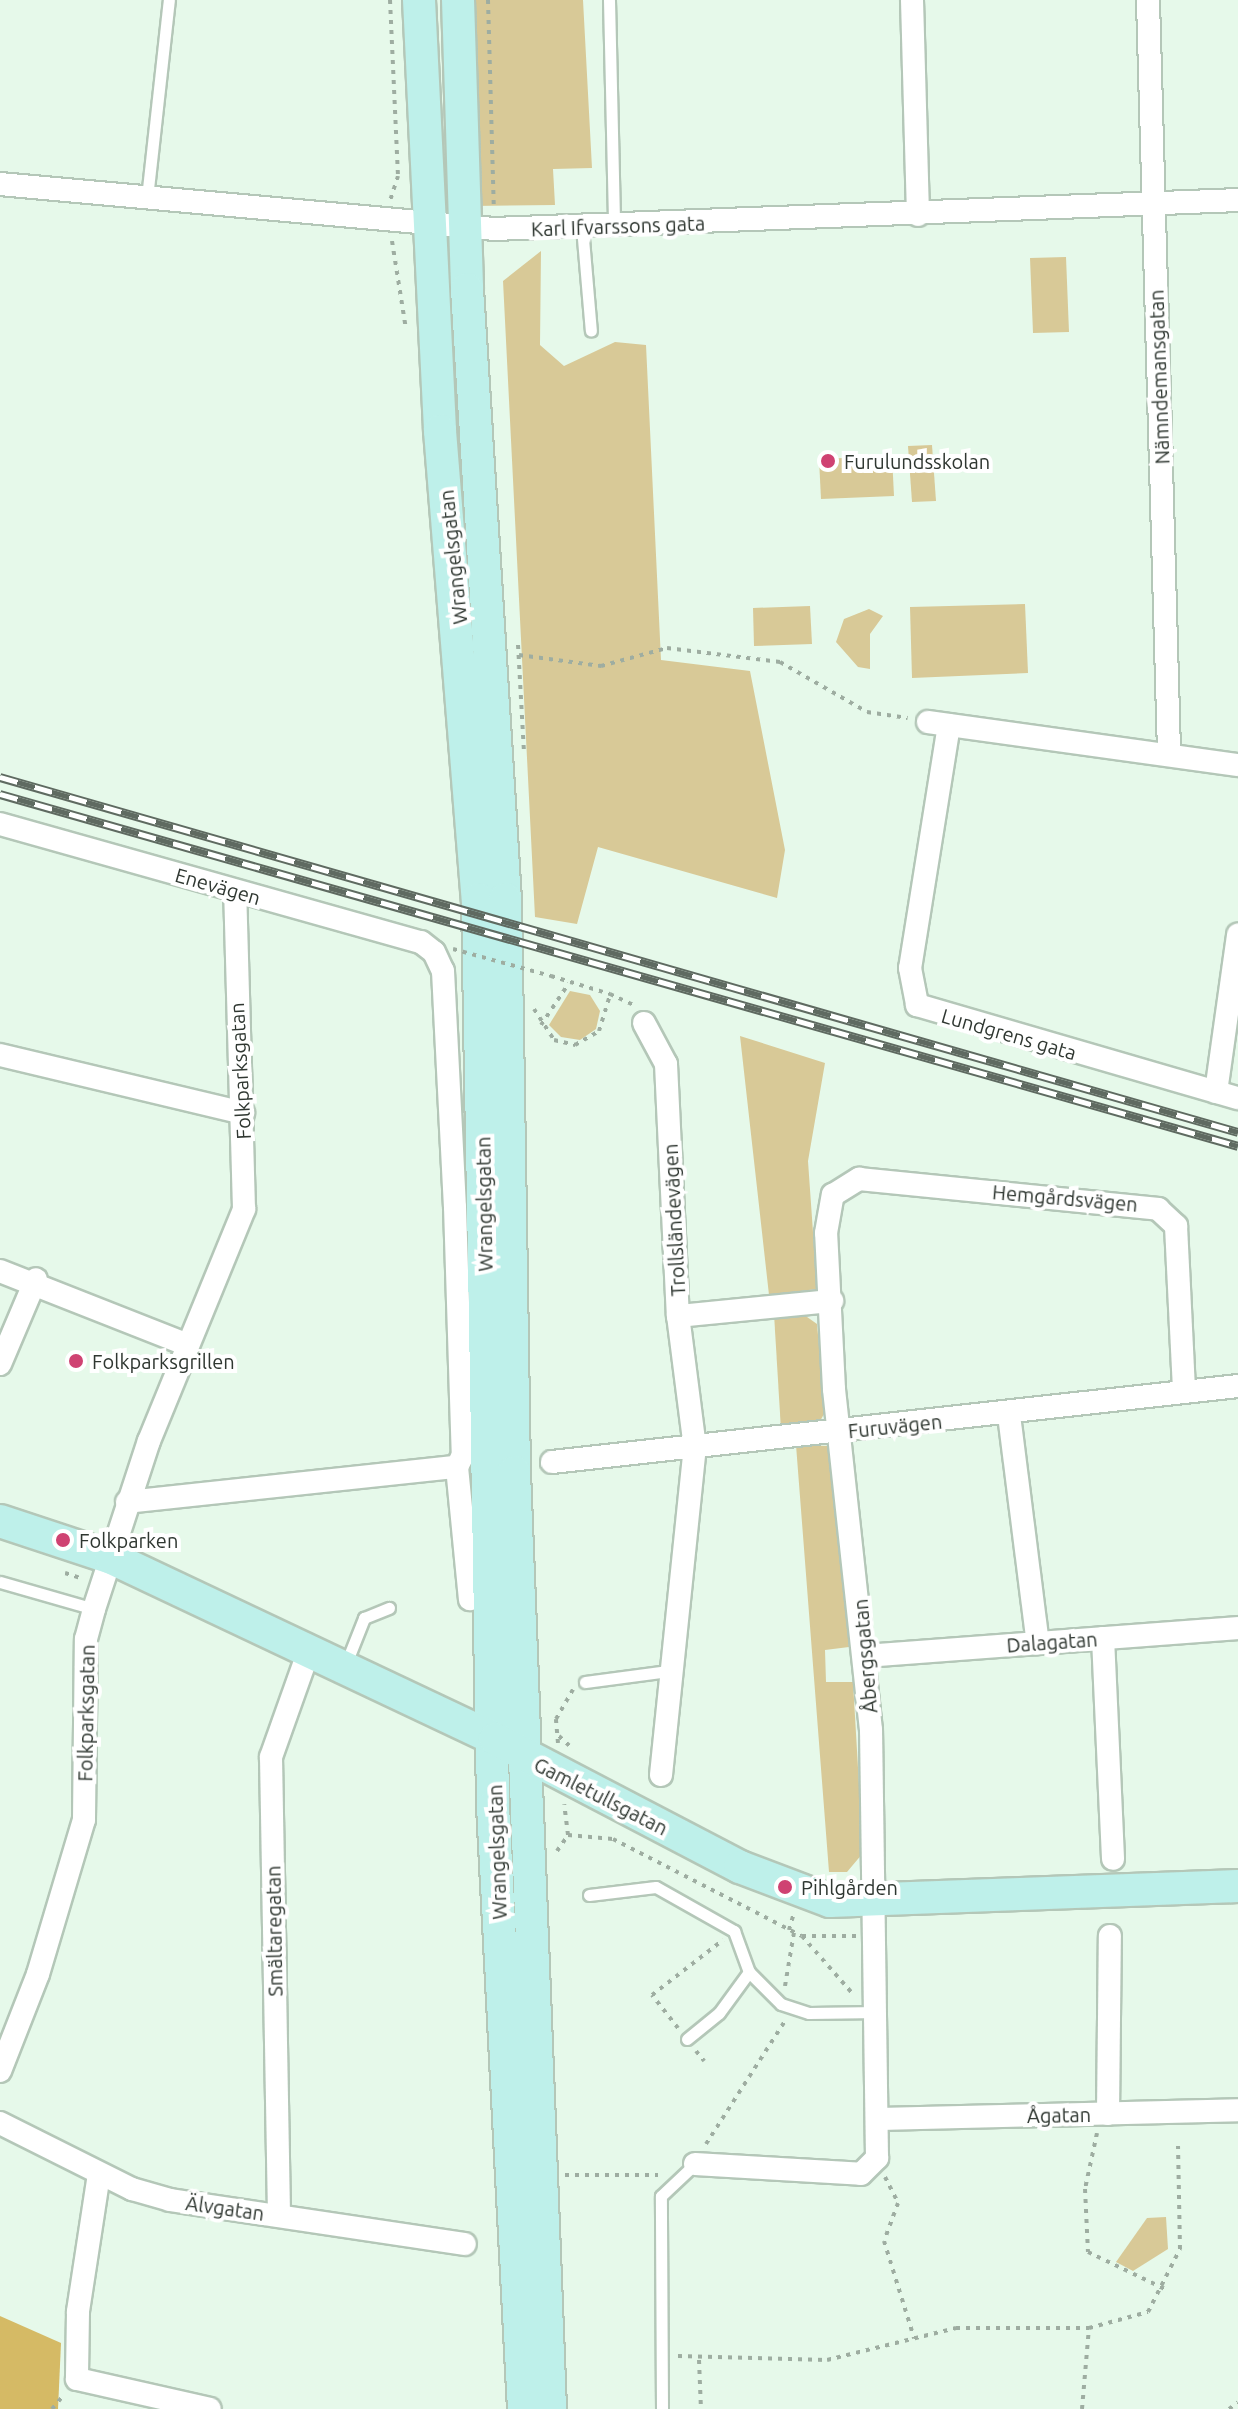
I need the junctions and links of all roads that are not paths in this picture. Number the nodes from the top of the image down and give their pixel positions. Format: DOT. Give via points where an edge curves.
graph roads {
  1 [pos="169,0"];
  2 [pos="419,0"];
  3 [pos="458,0"];
  4 [pos="609,0"];
  5 [pos="912,0"];
  6 [pos="1148,0"];
  7 [pos="0,184"];
  8 [pos="147,199"];
  9 [pos="1238,200"];
  10 [pos="1154,209"];
  11 [pos="918,215"];
  12 [pos="428,227"];
  13 [pos="582,227"];
  14 [pos="614,227"];
  15 [pos="479,228"];
  16 [pos="591,331"];
  17 [pos="1169,754"];
  18 [pos="1238,765"];
  19 [pos="0,824"];
  20 [pos="235,891"];
  21 [pos="1238,935"];
  22 [pos="444,951"];
  23 [pos="644,1023"];
  24 [pos="0,1055"];
  25 [pos="1227,1095"];
  26 [pos="243,1113"];
  27 [pos="833,1195"];
  28 [pos="0,1271"];
  29 [pos="36,1279"];
  30 [pos="832,1301"];
  31 [pos="678,1316"];
  32 [pos="188,1345"];
  33 [pos="0,1364"];
  34 [pos="1238,1386"];
  35 [pos="1184,1392"];
  36 [pos="1009,1415"];
  37 [pos="840,1431"];
  38 [pos="695,1448"];
  39 [pos="552,1462"];
  40 [pos="457,1467"];
  41 [pos="127,1502"];
  42 [pos="0,1521"];
  43 [pos="112,1558"];
  44 [pos="0,1582"];
  45 [pos="470,1599"];
  46 [pos="389,1608"];
  47 [pos="94,1609"];
  48 [pos="1238,1628"];
  49 [pos="1103,1638"];
  50 [pos="1038,1643"];
  51 [pos="308,1653"];
  52 [pos="866,1656"];
  53 [pos="344,1670"];
  54 [pos="668,1671"];
  55 [pos="585,1682"];
  56 [pos="495,1739"];
  57 [pos="526,1757"];
  58 [pos="661,1775"];
  59 [pos="1113,1859"];
  60 [pos="1238,1886"];
  61 [pos="589,1895"];
  62 [pos="877,1900"];
  63 [pos="1110,1936"];
  64 [pos="749,1972"];
  65 [pos="874,2012"];
  66 [pos="687,2039"];
  67 [pos="0,2071"];
  68 [pos="1238,2110"];
  69 [pos="1102,2114"];
  70 [pos="880,2119"];
  71 [pos="0,2123"];
  72 [pos="695,2164"];
  73 [pos="99,2174"];
  74 [pos="279,2215"];
  75 [pos="465,2244"];
  76 [pos="210,2409"];
  77 [pos="524,2409"];
  78 [pos="550,2409"];
  79 [pos="662,2409"];
  1 -- 8 [label="lane"];
  2 -- 12 [label="main road, Wrangelsgatan"];
  3 -- 15 [label="main road, Wrangelsgatan"];
  4 -- 14 [label="lane"];
  5 -- 11 [label="street"];
  6 -- 10 [label="street, Nämndemansgatan"];
  7 -- 8 [label="street, Karl Ifvarssons gata"];
  8 -- 12 [label="street, Karl Ifvarssons gata"];
  9 -- 10 [label="street, Karl Ifvarssons gata"];
  10 -- 11 [label="street, Karl Ifvarssons gata"];
  10 -- 17 [label="street, Nämndemansgatan"];
  11 -- 14 [label="street, Karl Ifvarssons gata"];
  12 -- 15 [label="street, Karl Ifvarssons gata"];
  12 -- 56 [label="main road, Wrangelsgatan" via="478,899"];
  13 -- 14 [label="street, Karl Ifvarssons gata"];
  13 -- 15 [label="street, Karl Ifvarssons gata"];
  13 -- 16 [label="lane"];
  15 -- 57 [label="main road, Wrangelsgatan" via="505,899"];
  17 -- 18 [label="street"];
  17 -- 25 [label="street, Lundgrens gata" via="939,724 910,968 913,1000 928,1011"];
  19 -- 20 [label="street, Enevägen"];
  20 -- 22 [label="street, Enevägen"];
  20 -- 26 [label="street, Folkparksgatan"];
  21 -- 25 [label="street"];
  22 -- 40 [label="street, Wrangelsgatan" via="463,1455"];
  23 -- 31 [label="street, Trollsländevägen" via="666,1064"];
  24 -- 26 [label="street"];
  26 -- 32 [label="street, Folkparksgatan" via="241,1226"];
  27 -- 30 [label="street, Åbergsgatan" via="826,1233"];
  27 -- 35 [label="street, Hemgårdsvägen" via="859,1179 1158,1209 1176,1226"];
  28 -- 29 [label="street"];
  29 -- 32 [label="street"];
  29 -- 33 [label="street"];
  30 -- 31 [label="street, Trollsländevägen"];
  30 -- 37 [label="street, Åbergsgatan"];
  31 -- 38 [label="street"];
  32 -- 41 [label="street, Folkparksgatan"];
  34 -- 35 [label="street, Furuvägen"];
  35 -- 36 [label="street, Furuvägen"];
  36 -- 37 [label="street, Furuvägen"];
  36 -- 50 [label="street"];
  37 -- 38 [label="street, Furuvägen"];
  37 -- 52 [label="street, Åbergsgatan"];
  38 -- 39 [label="street, Furuvägen"];
  38 -- 54 [label="street"];
  40 -- 41 [label="street"];
  40 -- 45 [label="street, Wrangelsgatan"];
  41 -- 43 [label="street, Folkparksgatan"];
  42 -- 43 [label="main road, Gamletullsgatan"];
  43 -- 47 [label="street, Folkparksgatan"];
  43 -- 51 [label="main road, Gamletullsgatan"];
  44 -- 47 [label="lane"];
  46 -- 53 [label="lane" via="364,1618"];
  47 -- 67 [label="street, Folkparksgatan" via="86,1651 84,1820 38,1974"];
  48 -- 49 [label="street, Dalagatan"];
  49 -- 50 [label="street, Dalagatan"];
  49 -- 59 [label="street"];
  50 -- 52 [label="street, Dalagatan"];
  51 -- 53 [label="main road, Gamletullsgatan"];
  51 -- 74 [label="street, Smältaregatan" via="271,1757"];
  52 -- 62 [label="street, Åbergsgatan"];
  53 -- 56 [label="main road, Gamletullsgatan"];
  54 -- 55 [label="lane"];
  54 -- 58 [label="street"];
  56 -- 57 [label="main road, Gamletullsgatan"];
  56 -- 77 [label="main road, Wrangelsgatan"];
  57 -- 62 [label="main road, Gamletullsgatan" via="785,1887 830,1901"];
  57 -- 78 [label="main road, Wrangelsgatan"];
  60 -- 62 [label="main road, Gamletullsgatan"];
  61 -- 64 [label="lane" via="656,1887 734,1931"];
  62 -- 65 [label="street, Åbergsgatan"];
  63 -- 69 [label="street"];
  64 -- 65 [label="lane" via="786,2007"];
  64 -- 66 [label="lane" via="719,2013"];
  65 -- 70 [label="street, Åbergsgatan"];
  68 -- 69 [label="street, Ågatan"];
  69 -- 70 [label="street, Ågatan"];
  70 -- 72 [label="street, Åbergsgatan" via="874,2167 861,2174"];
  71 -- 73 [label="street, Älvgatan"];
  72 -- 79 [label="lane" via="661,2196"];
  73 -- 74 [label="street, Älvgatan" via="170,2200"];
  73 -- 76 [label="street" via="80,2296 77,2379"];
  74 -- 75 [label="street, Älvgatan"];
}
